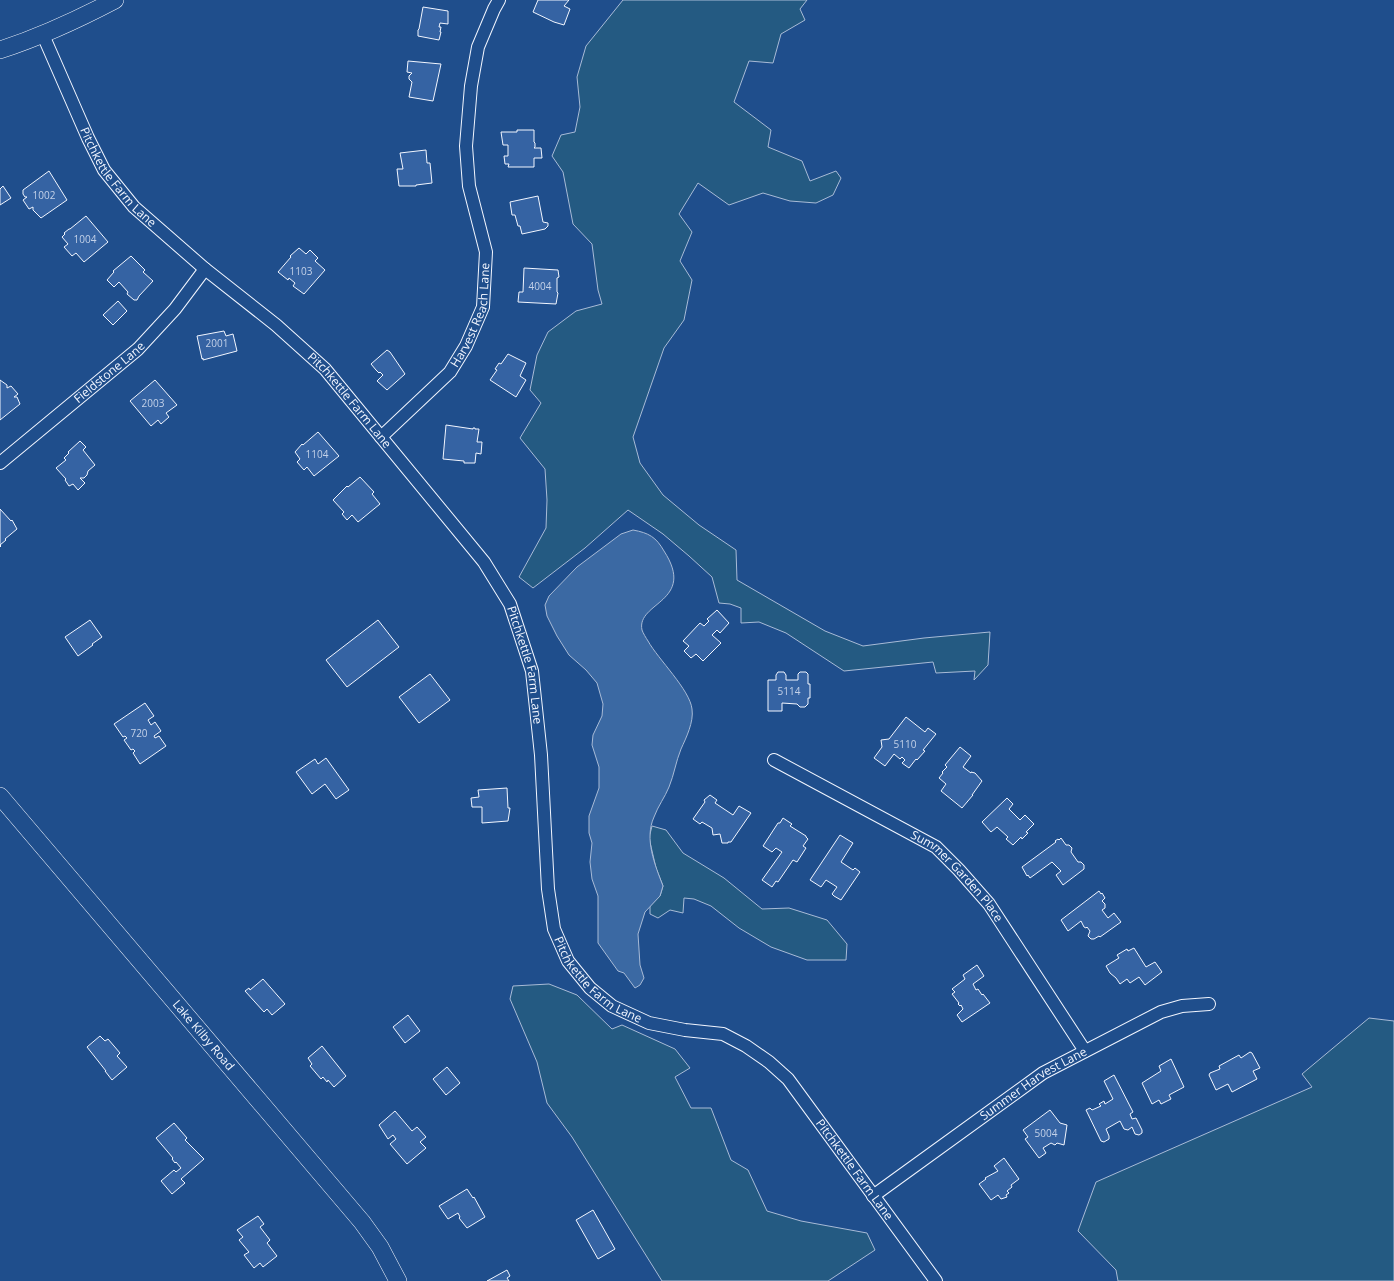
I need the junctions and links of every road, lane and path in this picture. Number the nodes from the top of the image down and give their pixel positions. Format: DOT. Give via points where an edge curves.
graph roads {
  1 [pos="498,0"];
  2 [pos="104,3"];
  3 [pos="43,34"];
  4 [pos="0,50"];
  5 [pos="205,269"];
  6 [pos="381,437"];
  7 [pos="0,463"];
  8 [pos="774,760"];
  9 [pos="0,796"];
  10 [pos="1209,1004"];
  11 [pos="1085,1051"];
  12 [pos="874,1196"];
  13 [pos="398,1281"];
  14 [pos="936,1281"];
  1 -- 6 [label="street, Harvest Reach Lane" via="478,47 471,86 466,146 469,186 486,252 483,307 466,346 450,372"];
  2 -- 3 [label="street" via="64,26"];
  3 -- 4 [label="street"];
  3 -- 5 [label="street, Pitchkettle Farm Lane" via="104,170 134,207"];
  5 -- 6 [label="street, Pitchkettle Farm Lane" via="276,325 325,369"];
  5 -- 7 [label="street, Fieldstone Lane" via="138,349"];
  6 -- 12 [label="street, Pitchkettle Farm Lane" via="484,562 510,604 532,671 541,755 548,889 554,929 568,961 590,988 612,1006 649,1023 723,1034 769,1062 788,1079"];
  8 -- 11 [label="street, Summer Garden Place" via="936,846 989,904"];
  9 -- 13 [label="street, Lake Kilby Road" via="362,1222 380,1246"];
  10 -- 11 [label="street, Summer Harvest Lane" via="1182,1006 1161,1012"];
  11 -- 12 [label="street, Summer Harvest Lane" via="1043,1072"];
  12 -- 14 [label="street, Pitchkettle Farm Lane"];
}
